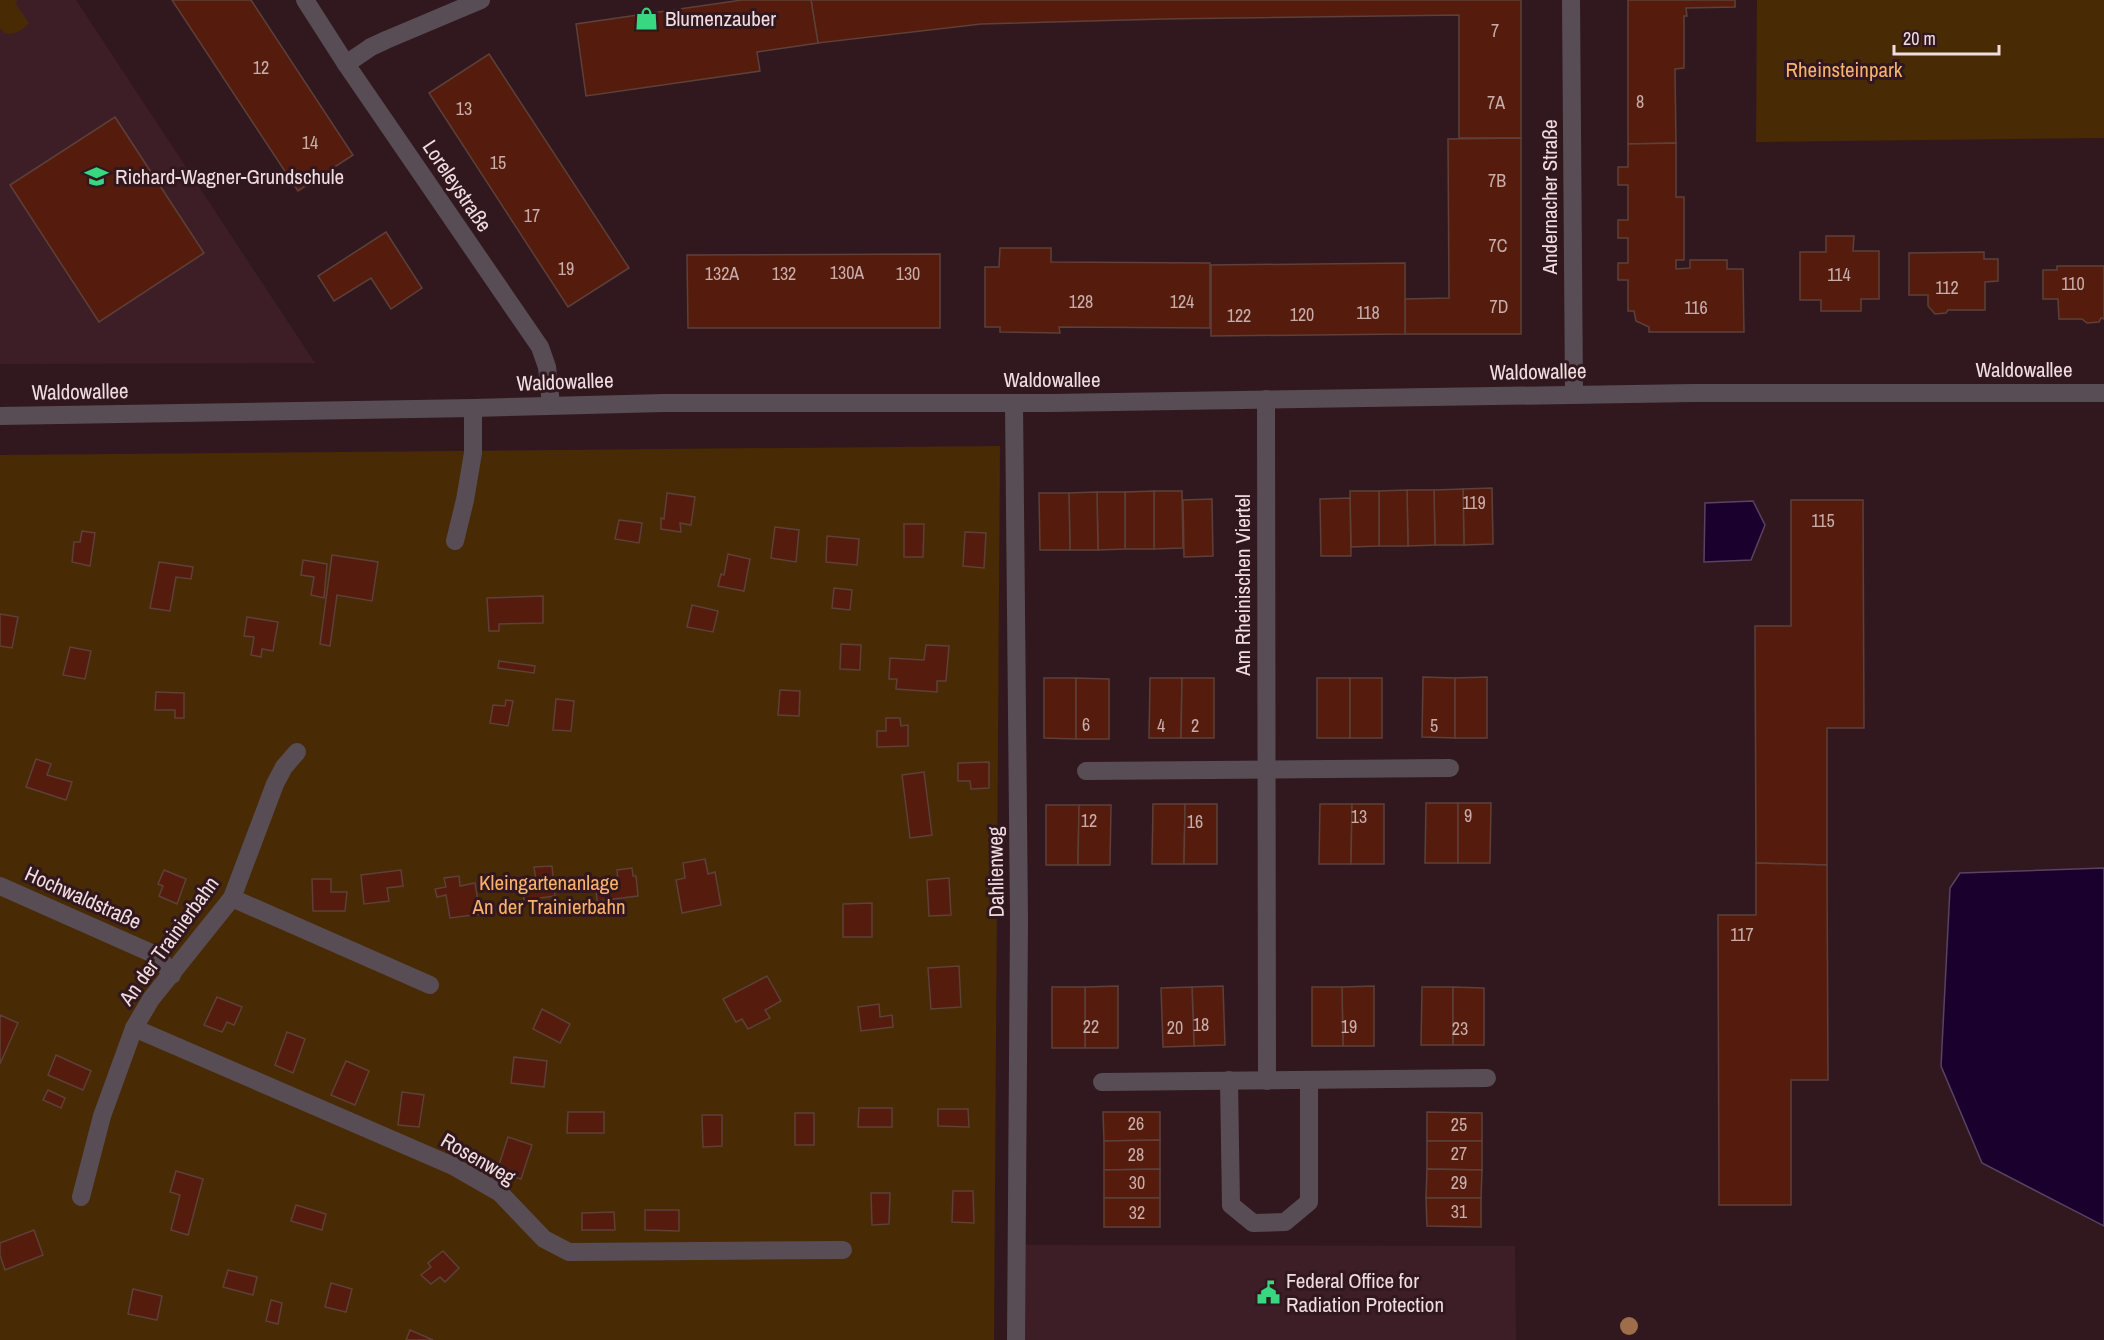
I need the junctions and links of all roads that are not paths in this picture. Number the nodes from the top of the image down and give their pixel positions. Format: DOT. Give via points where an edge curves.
graph roads {
  1 [pos="305,0"];
  2 [pos="481,0"];
  3 [pos="1571,0"];
  4 [pos="346,64"];
  5 [pos="1574,393"];
  6 [pos="2104,393"];
  7 [pos="1266,399"];
  8 [pos="1014,403"];
  9 [pos="550,405"];
  10 [pos="473,408"];
  11 [pos="0,416"];
  12 [pos="454,541"];
  13 [pos="297,752"];
  14 [pos="1450,768"];
  15 [pos="1266,770"];
  16 [pos="1086,771"];
  17 [pos="0,886"];
  18 [pos="232,898"];
  19 [pos="172,975"];
  20 [pos="430,985"];
  21 [pos="134,1028"];
  22 [pos="1487,1078"];
  23 [pos="1229,1080"];
  24 [pos="1309,1080"];
  25 [pos="1267,1081"];
  26 [pos="1102,1082"];
  27 [pos="81,1197"];
  28 [pos="843,1250"];
  29 [pos="1016,1340"];
  1 -- 4 [label="street, Loreleystraße"];
  2 -- 4 [label="street" via="386,39"];
  3 -- 5 [label="street, Andernacher Straße"];
  4 -- 9 [label="street, Loreleystraße" via="540,347 547,367"];
  5 -- 6 [label="street, Waldowallee"];
  5 -- 7 [label="street, Waldowallee"];
  7 -- 8 [label="street, Waldowallee"];
  7 -- 15 [label="street, Am Rheinischen Viertel"];
  8 -- 9 [label="street, Waldowallee"];
  8 -- 29 [label="street, Dahlienweg" via="1019,921"];
  9 -- 10 [label="street, Waldowallee"];
  10 -- 11 [label="street, Waldowallee"];
  10 -- 12 [label="street" via="473,453"];
  13 -- 18 [label="street, An der Trainierbahn" via="275,784"];
  14 -- 15 [label="street"];
  15 -- 16 [label="street"];
  15 -- 25 [label="street, Am Rheinischen Viertel"];
  17 -- 19 [label="street, Hochwaldstraße" via="158,956"];
  18 -- 19 [label="street, An der Trainierbahn"];
  18 -- 20 [label="street"];
  19 -- 21 [label="street, An der Trainierbahn" via="151,999"];
  21 -- 27 [label="street, An der Trainierbahn" via="105,1107"];
  21 -- 28 [label="street, Rosenweg" via="453,1166 500,1193 544,1239 569,1252"];
  22 -- 24 [label="street"];
  23 -- 24 [label="street" via="1230,1205 1253,1222 1286,1222 1309,1202"];
  23 -- 25 [label="street"];
  23 -- 26 [label="street"];
  24 -- 25 [label="street"];
}
